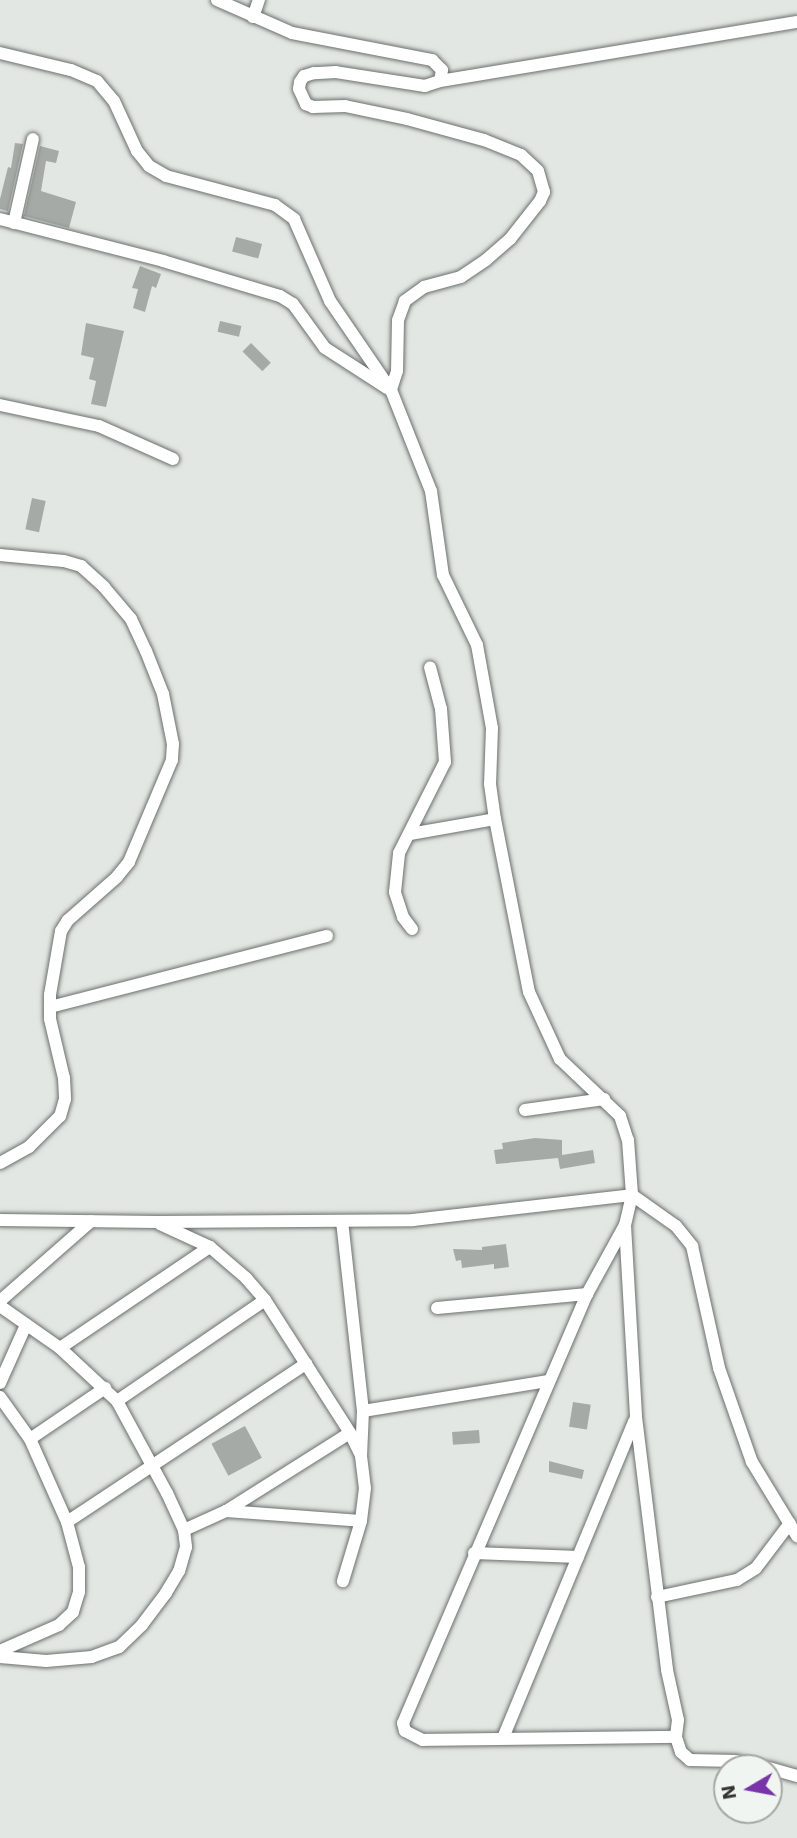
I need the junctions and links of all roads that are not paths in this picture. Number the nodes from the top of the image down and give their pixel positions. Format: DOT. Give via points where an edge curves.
graph roads {
  1 [pos="217,0"];
  2 [pos="259,0"];
  3 [pos="253,17"];
  4 [pos="797,22"];
  5 [pos="0,53"];
  6 [pos="440,81"];
  7 [pos="33,139"];
  8 [pos="0,219"];
  9 [pos="14,223"];
  10 [pos="391,390"];
  11 [pos="0,405"];
  12 [pos="173,459"];
  13 [pos="0,555"];
  14 [pos="430,667"];
  15 [pos="495,819"];
  16 [pos="410,834"];
  17 [pos="412,929"];
  18 [pos="327,936"];
  19 [pos="50,1007"];
  20 [pos="604,1099"];
  21 [pos="526,1110"];
  22 [pos="0,1163"];
  23 [pos="632,1195"];
  24 [pos="0,1220"];
  25 [pos="342,1221"];
  26 [pos="91,1222"];
  27 [pos="157,1222"];
  28 [pos="625,1225"];
  29 [pos="210,1247"];
  30 [pos="587,1294"];
  31 [pos="265,1300"];
  32 [pos="0,1304"];
  33 [pos="437,1308"];
  34 [pos="26,1325"];
  35 [pos="60,1349"];
  36 [pos="306,1364"];
  37 [pos="549,1381"];
  38 [pos="0,1383"];
  39 [pos="105,1388"];
  40 [pos="0,1397"];
  41 [pos="117,1401"];
  42 [pos="363,1411"];
  43 [pos="636,1418"];
  44 [pos="350,1433"];
  45 [pos="30,1439"];
  46 [pos="361,1456"];
  47 [pos="152,1465"];
  48 [pos="226,1511"];
  49 [pos="362,1521"];
  50 [pos="67,1522"];
  51 [pos="790,1523"];
  52 [pos="184,1530"];
  53 [pos="797,1536"];
  54 [pos="474,1553"];
  55 [pos="578,1557"];
  56 [pos="343,1581"];
  57 [pos="657,1597"];
  58 [pos="0,1651"];
  59 [pos="0,1657"];
  60 [pos="676,1737"];
  61 [pos="503,1738"];
  62 [pos="713,1760"];
  1 -- 3 [label="street"];
  2 -- 3 [label="street"];
  3 -- 6 [label="street" via="292,33 432,60 442,70"];
  4 -- 6 [label="street"];
  5 -- 10 [label="street" via="97,81 114,101 137,151 149,166 166,176 275,205 294,219 330,301"];
  6 -- 10 [label="street" via="410,85 336,72 314,73 300,82 302,98 313,107 345,106 484,140 531,162 541,180 544,192 540,201 510,239 461,277 424,287 405,301 398,320 397,371"];
  7 -- 9 [label="street"];
  8 -- 9 [label="street"];
  9 -- 10 [label="street" via="280,296 293,304 325,348"];
  10 -- 15 [label="street" via="431,491 443,575 477,645 492,728 490,785"];
  11 -- 12 [label="street" via="99,426"];
  13 -- 19 [label="street" via="64,561 80,566 104,587 131,619 146,651 163,694 173,744 172,760 129,862 61,931"];
  14 -- 16 [label="street" via="442,709 445,762"];
  15 -- 16 [label="street"];
  15 -- 20 [label="street" via="519,953 538,1017 559,1059"];
  16 -- 17 [label="street" via="399,853 396,892"];
  18 -- 19 [label="street"];
  19 -- 22 [label="street" via="64,1078 61,1116 29,1147"];
  20 -- 21 [label="street"];
  20 -- 23 [label="street" via="620,1116 628,1140"];
  23 -- 25 [label="street" via="413,1220"];
  23 -- 28 [label="street"];
  23 -- 51 [label="street" via="676,1226 692,1246 719,1368 747,1450"];
  24 -- 26 [label="street"];
  25 -- 27 [label="street"];
  25 -- 42 [label="street"];
  26 -- 27 [label="street"];
  26 -- 32 [label="street"];
  27 -- 29 [label="street"];
  28 -- 30 [label="street"];
  28 -- 43 [label="street"];
  29 -- 31 [label="street"];
  29 -- 35 [label="street"];
  30 -- 33 [label="street"];
  30 -- 37 [label="street"];
  31 -- 36 [label="street"];
  31 -- 41 [label="street"];
  32 -- 34 [label="street"];
  34 -- 35 [label="street"];
  34 -- 38 [label="street"];
  35 -- 39 [label="street"];
  36 -- 44 [label="street"];
  36 -- 47 [label="street"];
  37 -- 42 [label="street"];
  37 -- 54 [label="street"];
  39 -- 41 [label="street"];
  39 -- 45 [label="street"];
  40 -- 45 [label="street"];
  41 -- 47 [label="street"];
  42 -- 46 [label="street"];
  43 -- 55 [label="street"];
  43 -- 57 [label="street"];
  44 -- 46 [label="street"];
  44 -- 48 [label="street"];
  45 -- 50 [label="street"];
  46 -- 49 [label="street" via="365,1488"];
  47 -- 50 [label="street"];
  47 -- 52 [label="street"];
  48 -- 49 [label="street"];
  48 -- 52 [label="street"];
  49 -- 56 [label="street"];
  50 -- 58 [label="street" via="79,1567 79,1592 72,1612 59,1625"];
  51 -- 53 [label="street"];
  51 -- 57 [label="street" via="756,1568 737,1580"];
  52 -- 59 [label="street" via="186,1547 179,1571 142,1625 119,1647 92,1657 46,1661"];
  54 -- 55 [label="street"];
  54 -- 61 [label="street" via="403,1723 405,1731 423,1740"];
  55 -- 61 [label="street"];
  57 -- 60 [label="street" via="677,1710"];
  60 -- 61 [label="street"];
  60 -- 62 [label="street" via="681,1752 690,1760"];
}
